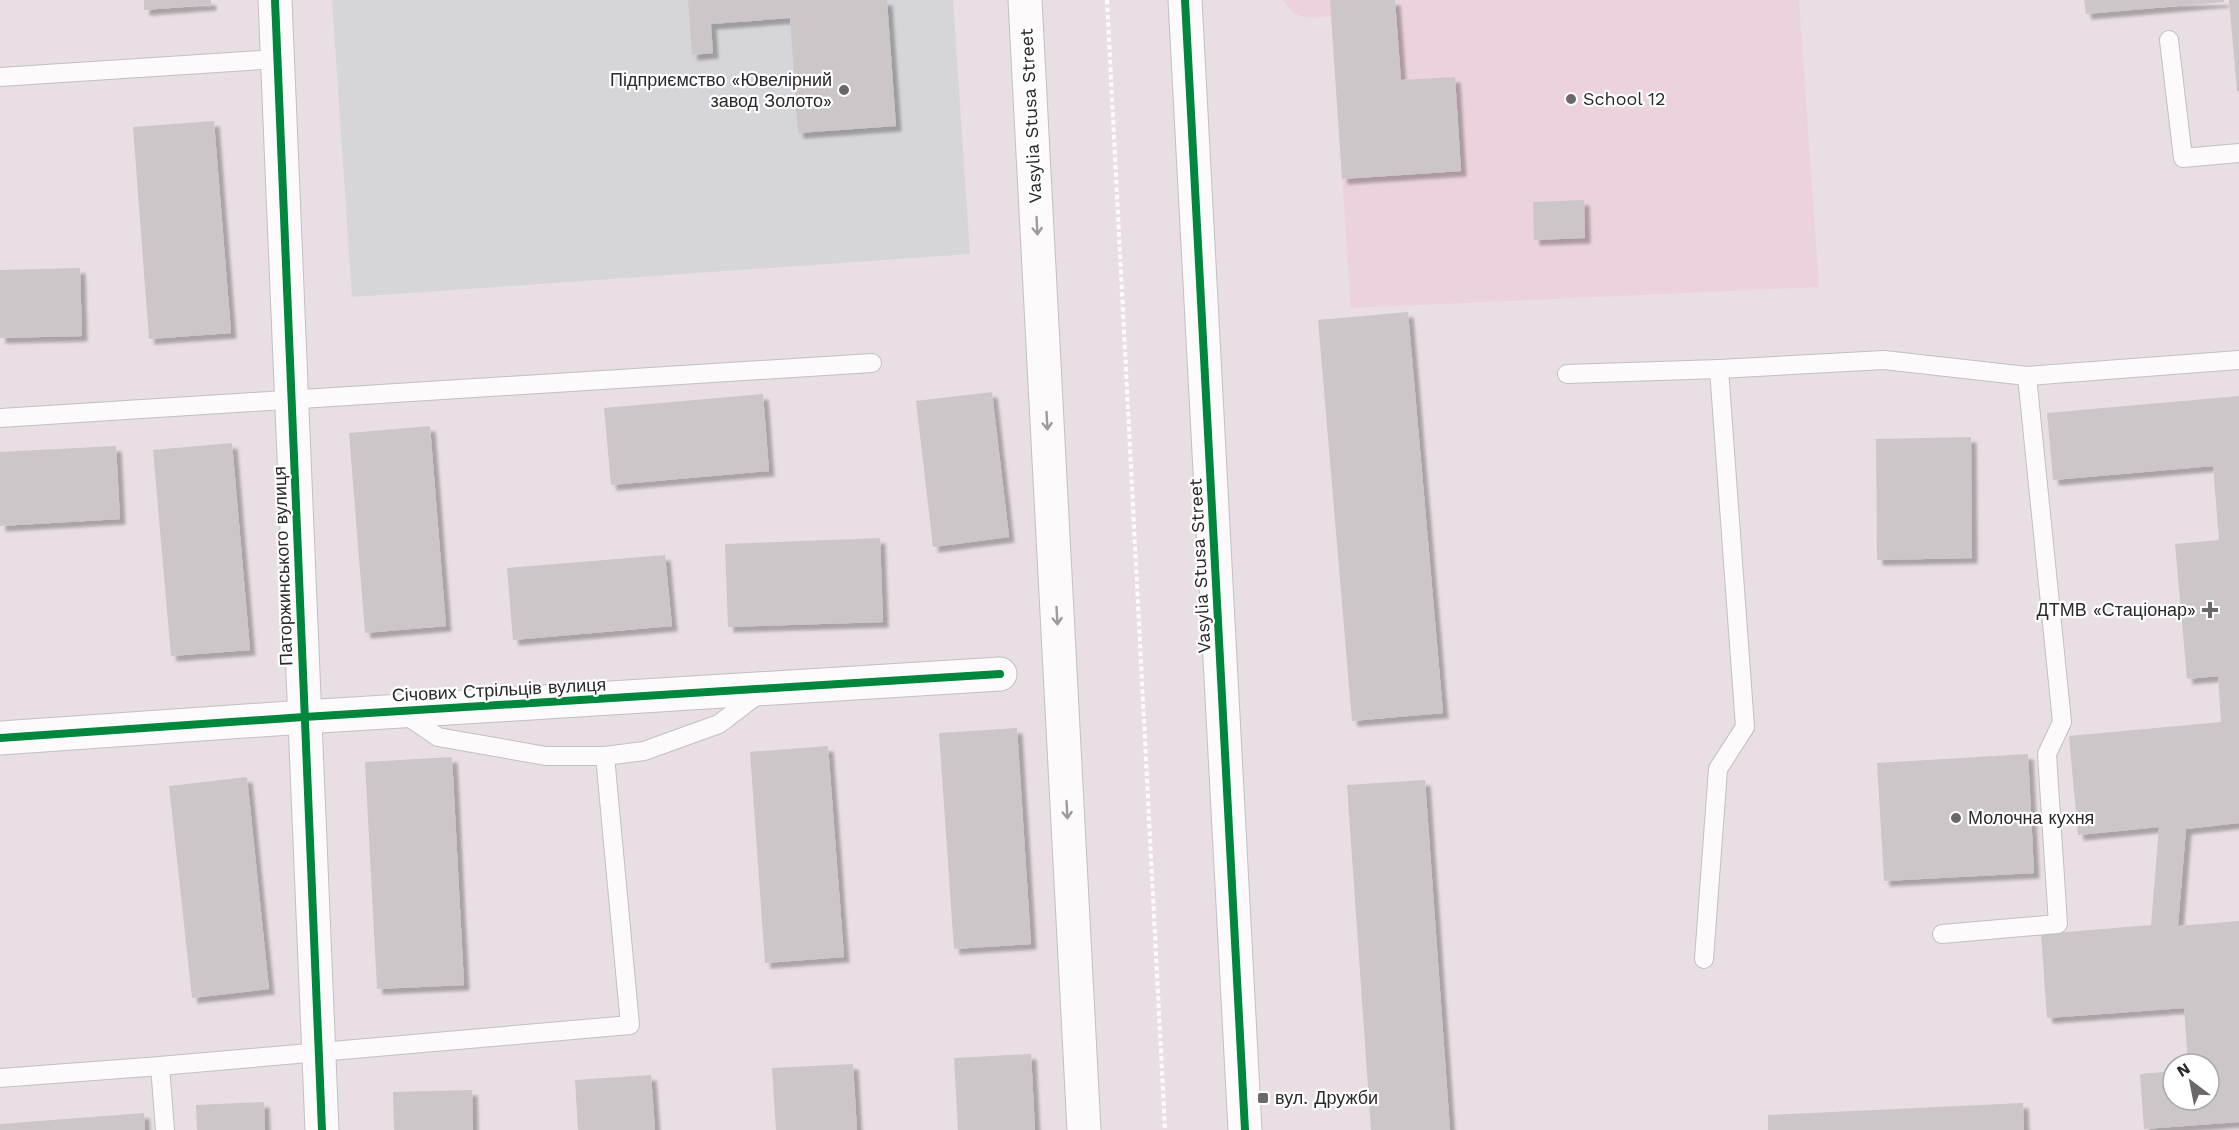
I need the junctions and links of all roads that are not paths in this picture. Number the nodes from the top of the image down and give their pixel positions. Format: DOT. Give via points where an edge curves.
graph roads {
  1 [pos="275,0"];
  2 [pos="1025,0"];
  3 [pos="1185,0"];
  4 [pos="2169,40"];
  5 [pos="277,59"];
  6 [pos="0,77"];
  7 [pos="2239,153"];
  8 [pos="2239,360"];
  9 [pos="872,363"];
  10 [pos="1719,369"];
  11 [pos="1567,374"];
  12 [pos="2027,376"];
  13 [pos="291,400"];
  14 [pos="0,418"];
  15 [pos="1000,674"];
  16 [pos="765,688"];
  17 [pos="400,711"];
  18 [pos="304,717"];
  19 [pos="0,738"];
  20 [pos="605,756"];
  21 [pos="1942,934"];
  22 [pos="1704,959"];
  23 [pos="319,1053"];
  24 [pos="160,1066"];
  25 [pos="0,1078"];
  26 [pos="165,1130"];
  27 [pos="322,1130"];
  28 [pos="1084,1130"];
  29 [pos="1245,1130"];
  1 -- 5 [label="street, Паторжинського вулиця"];
  2 -- 28 [label="street, Vasylia Stusa Street, one-way"];
  3 -- 29 [label="street, Vasylia Stusa Street"];
  4 -- 7 [label="lane" via="2183,159"];
  5 -- 6 [label="lane"];
  5 -- 13 [label="street, Паторжинського вулиця"];
  8 -- 12 [label="lane"];
  9 -- 13 [label="lane"];
  10 -- 11 [label="lane"];
  10 -- 12 [label="lane" via="1884,360"];
  10 -- 22 [label="lane" via="1745,727 1718,769"];
  12 -- 21 [label="lane" via="2062,722 2047,754 2058,924"];
  13 -- 14 [label="lane"];
  13 -- 18 [label="street, Паторжинського вулиця"];
  15 -- 16 [label="street, Січових Стрільців вулиця"];
  16 -- 17 [label="street, Січових Стрільців вулиця"];
  16 -- 20 [label="lane" via="719,724 644,752"];
  17 -- 18 [label="street, Січових Стрільців вулиця"];
  17 -- 20 [label="lane" via="438,737 546,756"];
  18 -- 19 [label="street, Січових Стрільців вулиця"];
  18 -- 23 [label="street, Паторжинського вулиця"];
  20 -- 23 [label="lane" via="630,1025"];
  23 -- 24 [label="lane"];
  23 -- 27 [label="street, Паторжинського вулиця"];
  24 -- 25 [label="lane"];
  24 -- 26 [label="lane"];
}
